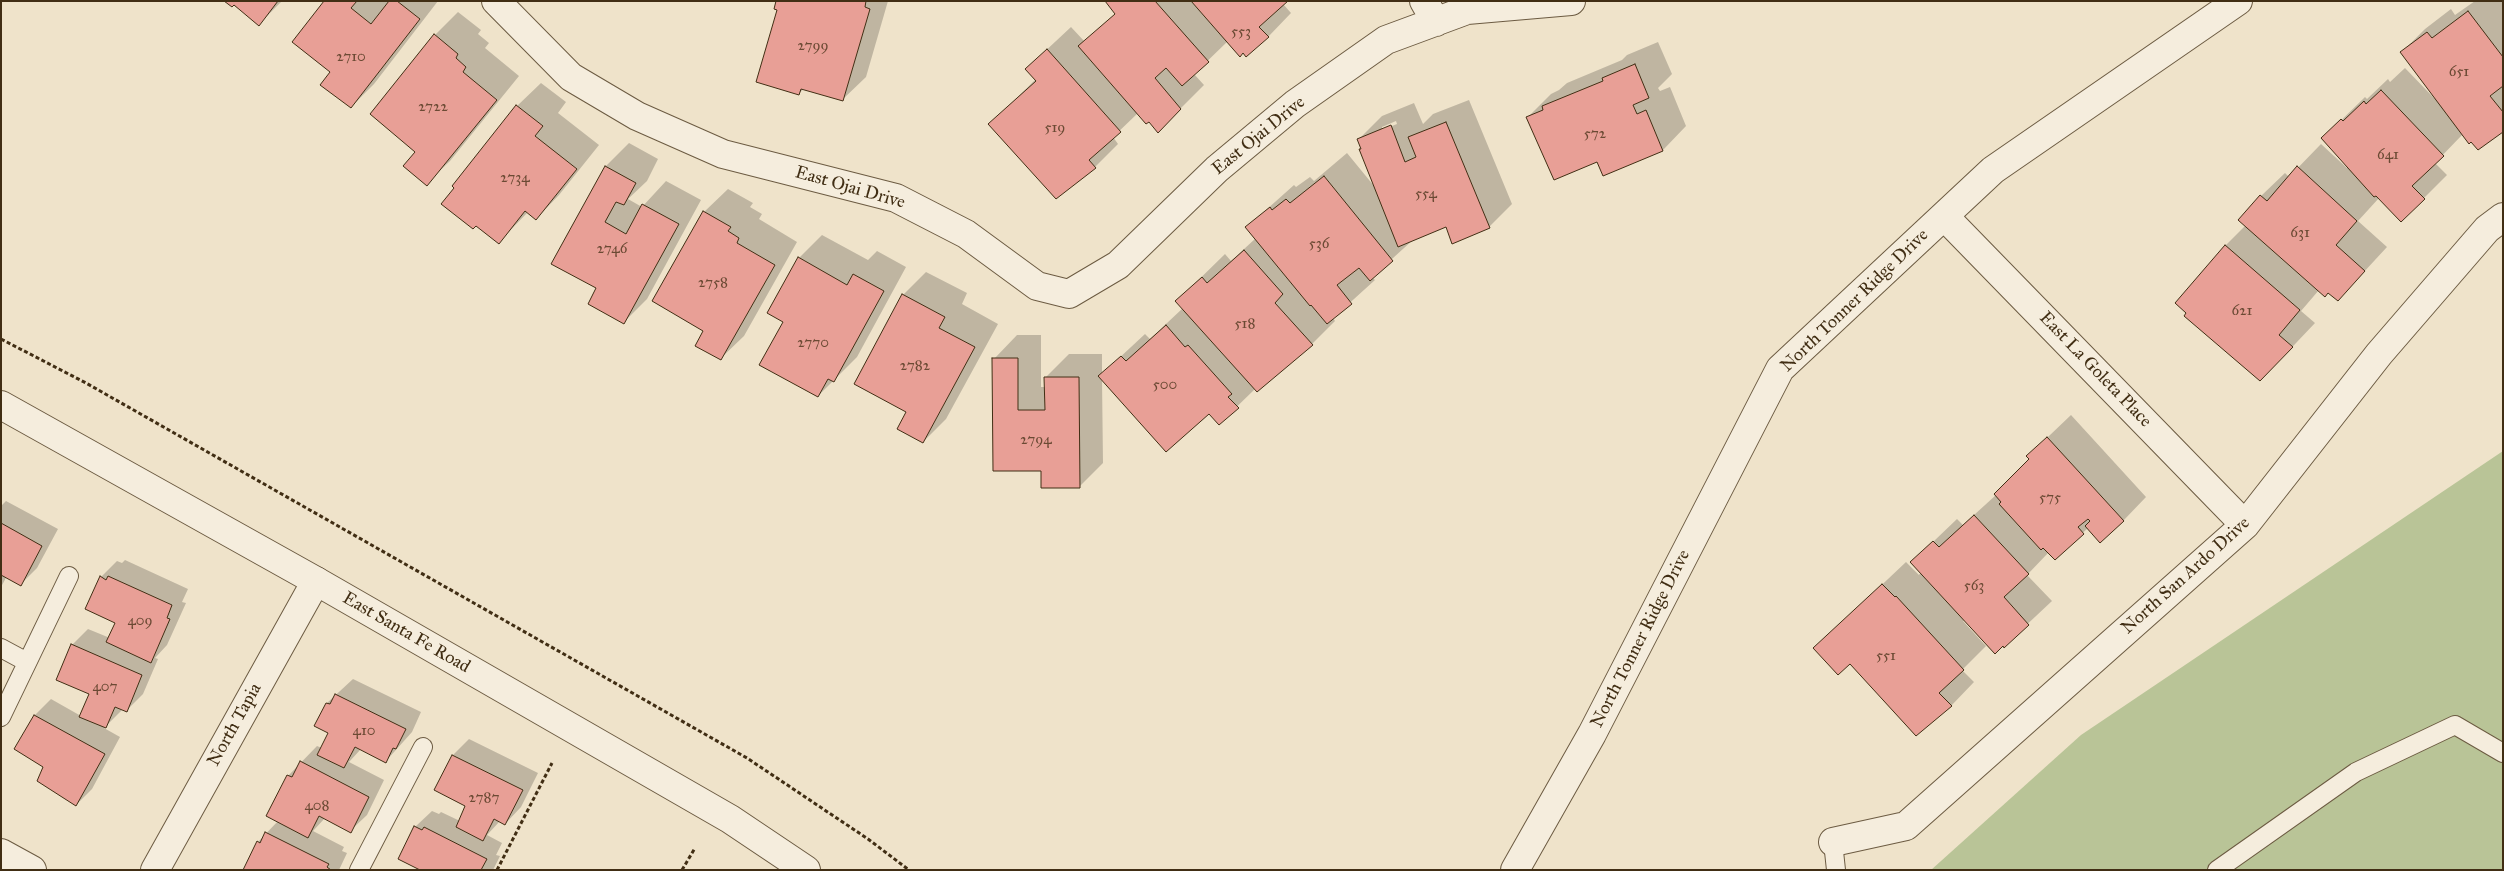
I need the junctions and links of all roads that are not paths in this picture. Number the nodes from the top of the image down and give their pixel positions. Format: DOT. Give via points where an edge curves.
graph roads {
  1 [pos="496,1"];
  2 [pos="1571,1"];
  3 [pos="2238,1"];
  4 [pos="1430,12"];
  5 [pos="1944,216"];
  6 [pos="2503,217"];
  7 [pos="1,405"];
  8 [pos="2245,525"];
  9 [pos="69,576"];
  10 [pos="316,581"];
  11 [pos="1,648"];
  12 [pos="27,662"];
  13 [pos="1,717"];
  14 [pos="423,747"];
  15 [pos="2503,753"];
  16 [pos="1832,842"];
  17 [pos="1,853"];
  18 [pos="32,870"];
  19 [pos="154,870"];
  20 [pos="359,870"];
  21 [pos="806,870"];
  22 [pos="1515,870"];
  23 [pos="1836,870"];
  24 [pos="2217,870"];
  1 -- 4 [label="street, East Ojai Drive" via="571,77 637,116 723,154 896,198 966,234 1036,286 1069,294 1118,266 1217,169 1295,104"];
  2 -- 4 [label="street, East Ojai Drive"];
  3 -- 5 [label="street, North Tonner Ridge Drive" via="1993,170"];
  5 -- 8 [label="street, East La Goleta Place"];
  5 -- 22 [label="street, North Tonner Ridge Drive" via="1780,369 1592,734"];
  6 -- 8 [label="street, North San Ardo Drive" via="2487,229 2379,354"];
  7 -- 10 [label="street, East Santa Fe Road"];
  8 -- 16 [label="street, North San Ardo Drive" via="1906,826"];
  9 -- 12 [label="lane"];
  10 -- 19 [label="street, North Tapia"];
  10 -- 21 [label="street, East Santa Fe Road" via="730,820"];
  11 -- 12 [label="lane"];
  12 -- 13 [label="lane"];
  14 -- 20 [label="lane"];
  15 -- 24 [label="lane" via="2455,726 2356,772"];
  16 -- 23 [label="lane"];
  17 -- 18 [label="street"];
}
